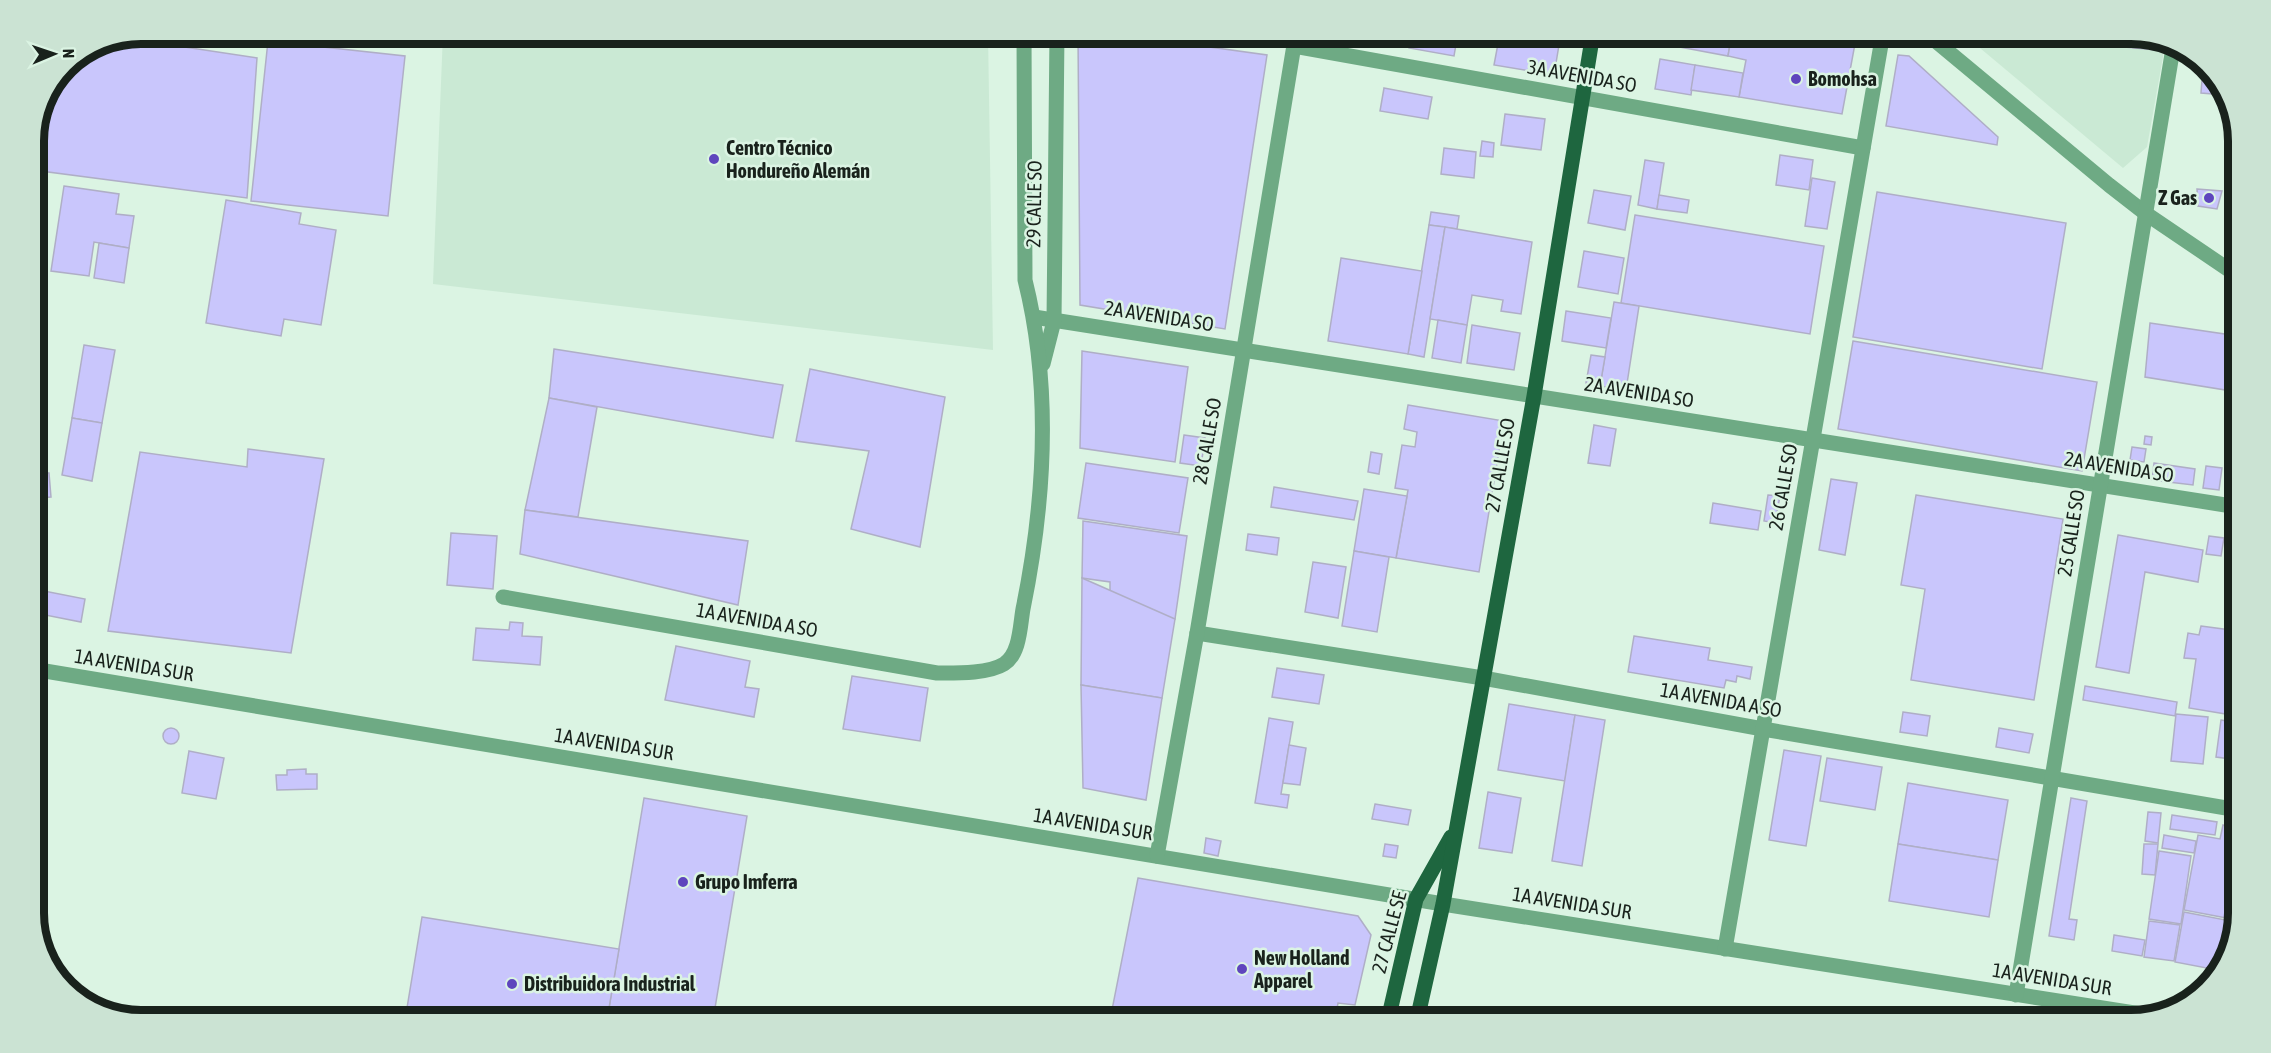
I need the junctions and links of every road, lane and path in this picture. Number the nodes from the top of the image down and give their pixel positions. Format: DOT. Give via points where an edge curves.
graph roads {
  1 [pos="1024,44"];
  2 [pos="1057,44"];
  3 [pos="1294,44"];
  4 [pos="1319,44"];
  5 [pos="1591,44"];
  6 [pos="1881,44"];
  7 [pos="1939,44"];
  8 [pos="2172,53"];
  9 [pos="1582,98"];
  10 [pos="1863,148"];
  11 [pos="2145,213"];
  12 [pos="2227,269"];
  13 [pos="1034,317"];
  14 [pos="1054,321"];
  15 [pos="1244,351"];
  16 [pos="1041,373"];
  17 [pos="1534,396"];
  18 [pos="1812,440"];
  19 [pos="2100,486"];
  20 [pos="2227,505"];
  21 [pos="503,597"];
  22 [pos="1197,633"];
  23 [pos="1004,664"];
  24 [pos="44,671"];
  25 [pos="1483,678"];
  26 [pos="1763,729"];
  27 [pos="2051,778"];
  28 [pos="2228,808"];
  29 [pos="1456,826"];
  30 [pos="1157,856"];
  31 [pos="1416,899"];
  32 [pos="1443,903"];
  33 [pos="1725,949"];
  34 [pos="2016,995"];
  35 [pos="1390,1010"];
  36 [pos="1419,1010"];
  37 [pos="2114,1010"];
  1 -- 13 [label="street, 29 CALLE SO" via="1025,280"];
  2 -- 14 [label="street, 29 CALLE SO"];
  3 -- 15 [label="street, 28 CALLE SO"];
  4 -- 9 [label="street, 3A AVENIDA SO"];
  5 -- 9 [label="main road, 27 CALLLE SO"];
  6 -- 10 [label="street, 26 CALLE SO"];
  7 -- 11 [label="street"];
  8 -- 11 [label="street, 25 CALLE SO"];
  9 -- 10 [label="street, 3A AVENIDA SO"];
  9 -- 17 [label="main road, 27 CALLLE SO"];
  10 -- 18 [label="street, 26 CALLE SO"];
  11 -- 12 [label="street"];
  11 -- 19 [label="street, 25 CALLE SO"];
  13 -- 14 [label="street, 2A AVENIDA SO"];
  13 -- 16 [label="street, 29 CALLE SO"];
  14 -- 15 [label="street, 2A AVENIDA SO"];
  14 -- 16 [label="street, 29 CALLE SO"];
  15 -- 17 [label="street, 2A AVENIDA SO"];
  15 -- 22 [label="street, 28 CALLE SO"];
  16 -- 23 [label="street, 29 CALLE SO" via="1039,509 1032,565 1014,652"];
  17 -- 18 [label="street, 2A AVENIDA SO"];
  17 -- 25 [label="main road, 27 CALLLE SO"];
  18 -- 19 [label="street, 2A AVENIDA SO"];
  18 -- 26 [label="street, 26 CALLE SO"];
  19 -- 20 [label="street, 2A AVENIDA SO"];
  19 -- 27 [label="street, 25 CALLE SO"];
  21 -- 23 [label="street, 1A AVENIDA A SO" via="937,673 964,673"];
  22 -- 25 [label="street, 1A AVENIDA A SO"];
  22 -- 30 [label="street, 28 CALLE SO"];
  24 -- 30 [label="street, 1A AVENIDA SUR"];
  25 -- 26 [label="street, 1A AVENIDA A SO"];
  25 -- 29 [label="main road, 27 CALLLE SO"];
  26 -- 27 [label="street, 1A AVENIDA A SO"];
  26 -- 33 [label="street, 26 CALLE SO"];
  27 -- 28 [label="street, 1A AVENIDA A SO"];
  27 -- 34 [label="street, 25 CALLE SO"];
  29 -- 31 [label="main road, 27 CALLE SE"];
  29 -- 32 [label="main road, 27 CALLLE SO"];
  30 -- 31 [label="street, 1A AVENIDA SUR"];
  31 -- 32 [label="street, 1A AVENIDA SUR"];
  31 -- 35 [label="main road, 27 CALLE SE"];
  32 -- 33 [label="street, 1A AVENIDA SUR"];
  32 -- 36 [label="main road"];
  33 -- 34 [label="street, 1A AVENIDA SUR"];
  34 -- 37 [label="street, 1A AVENIDA SUR"];
}
